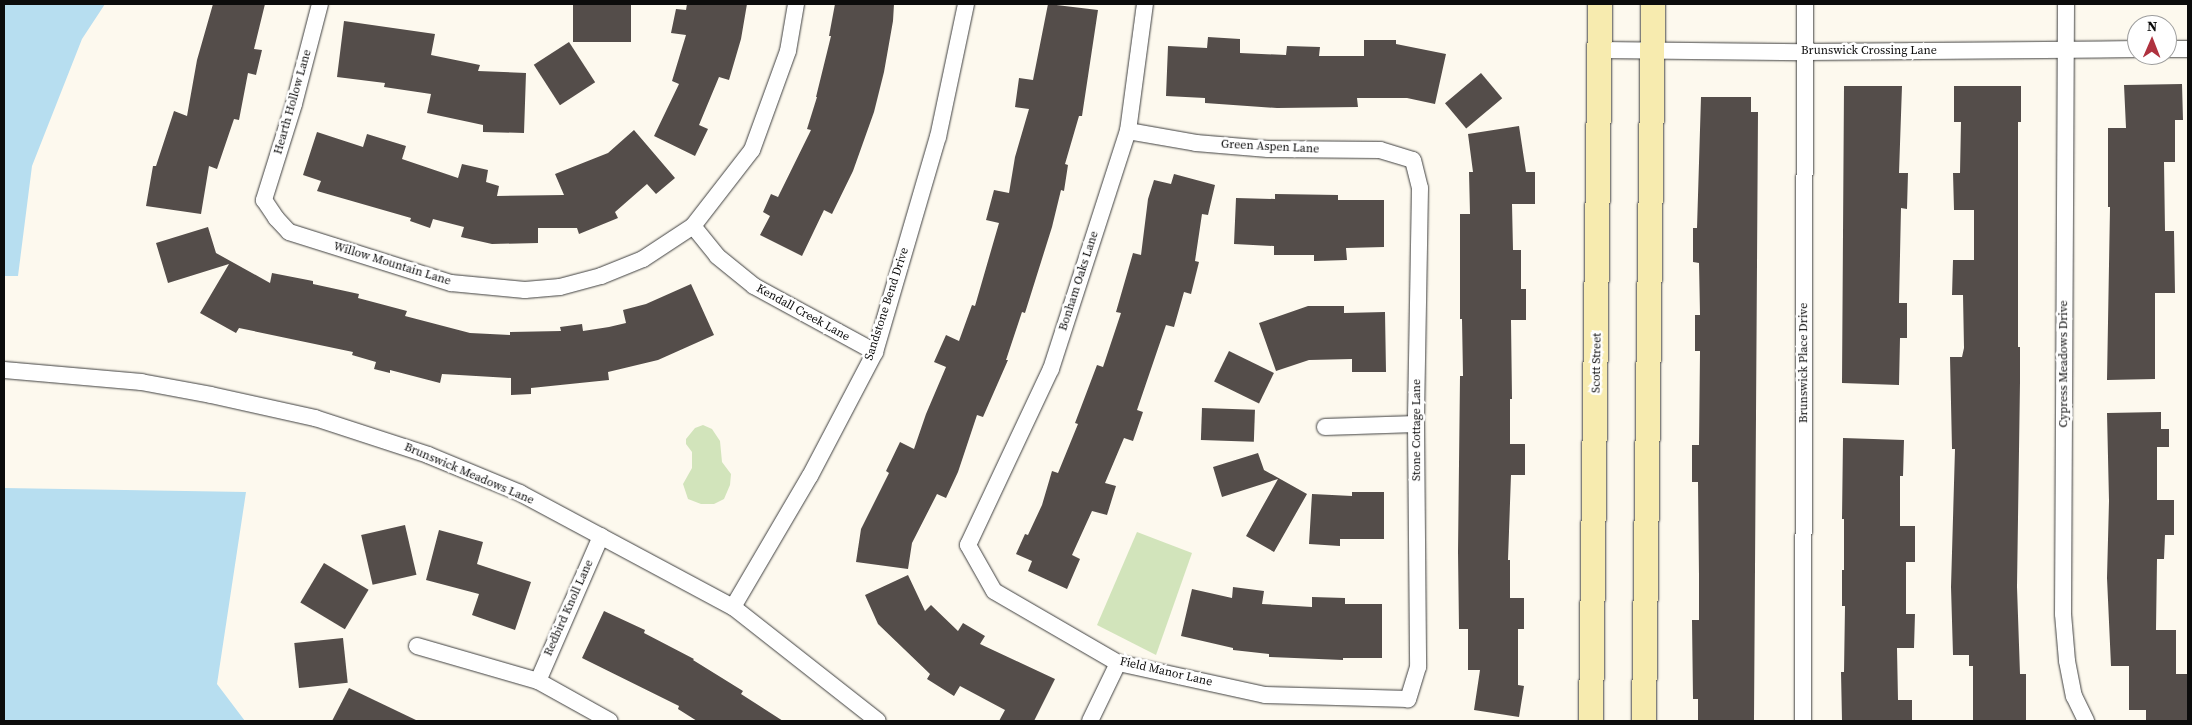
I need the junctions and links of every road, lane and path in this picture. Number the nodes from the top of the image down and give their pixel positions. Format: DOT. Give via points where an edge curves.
graph roads {
  1 [pos="320,4"];
  2 [pos="796,4"];
  3 [pos="966,4"];
  4 [pos="1145,4"];
  5 [pos="1600,4"];
  6 [pos="1653,4"];
  7 [pos="1805,4"];
  8 [pos="2066,4"];
  9 [pos="2127,49"];
  10 [pos="1600,50"];
  11 [pos="2066,50"];
  12 [pos="1652,51"];
  13 [pos="1805,52"];
  14 [pos="1128,131"];
  15 [pos="1413,160"];
  16 [pos="264,200"];
  17 [pos="693,226"];
  18 [pos="875,352"];
  19 [pos="4,370"];
  20 [pos="1416,424"];
  21 [pos="1325,427"];
  22 [pos="601,536"];
  23 [pos="968,545"];
  24 [pos="734,607"];
  25 [pos="417,646"];
  26 [pos="1118,662"];
  27 [pos="538,680"];
  28 [pos="1408,699"];
  29 [pos="610,721"];
  30 [pos="878,721"];
  31 [pos="1090,721"];
  32 [pos="1591,721"];
  33 [pos="1644,721"];
  34 [pos="1803,721"];
  35 [pos="2086,721"];
  1 -- 16 [label="street, Hearth Hollow Lane"];
  2 -- 17 [label="street, Willow Mountain Lane" via="788,52 752,150"];
  3 -- 18 [label="street, Sandstone Bend Drive" via="938,137"];
  4 -- 14 [label="street, Bonham Oaks Lane"];
  5 -- 10 [label="main road, Scott Street"];
  6 -- 12 [label="main road"];
  7 -- 13 [label="street, Brunswick Place Drive"];
  8 -- 11 [label="street, Cypress Meadows Drive"];
  9 -- 11 [label="street, Brunswick Crossing Lane"];
  10 -- 12 [label="street, Brunswick Crossing Lane"];
  10 -- 32 [label="main road, Scott Street"];
  11 -- 13 [label="street, Brunswick Crossing Lane"];
  11 -- 35 [label="street, Cypress Meadows Drive" via="2063,614 2074,696"];
  12 -- 13 [label="street, Brunswick Crossing Lane"];
  12 -- 33 [label="main road"];
  13 -- 34 [label="street, Brunswick Place Drive"];
  14 -- 15 [label="street, Green Aspen Lane" via="1196,143 1259,148 1380,150"];
  14 -- 23 [label="street, Bonham Oaks Lane" via="1051,370"];
  15 -- 20 [label="street, Stone Cottage Lane" via="1420,188"];
  16 -- 17 [label="street, Willow Mountain Lane" via="288,232 451,283 489,288 525,290 560,287 601,276 643,259"];
  17 -- 18 [label="street, Kendall Creek Lane" via="718,256 754,286"];
  18 -- 24 [label="street, Sandstone Bend Drive" via="810,476"];
  19 -- 22 [label="street, Brunswick Meadows Lane" via="141,382 315,418 438,458 520,493"];
  20 -- 21 [label="street"];
  20 -- 28 [label="street, Stone Cottage Lane" via="1418,667"];
  22 -- 24 [label="street, Brunswick Meadows Lane"];
  22 -- 27 [label="street, Redbird Knoll Lane"];
  23 -- 26 [label="street, Field Manor Lane" via="994,592"];
  24 -- 30 [label="street, Brunswick Meadows Lane"];
  25 -- 27 [label="street"];
  26 -- 28 [label="street, Field Manor Lane" via="1265,695"];
  26 -- 31 [label="street"];
  27 -- 29 [label="street"];
}
